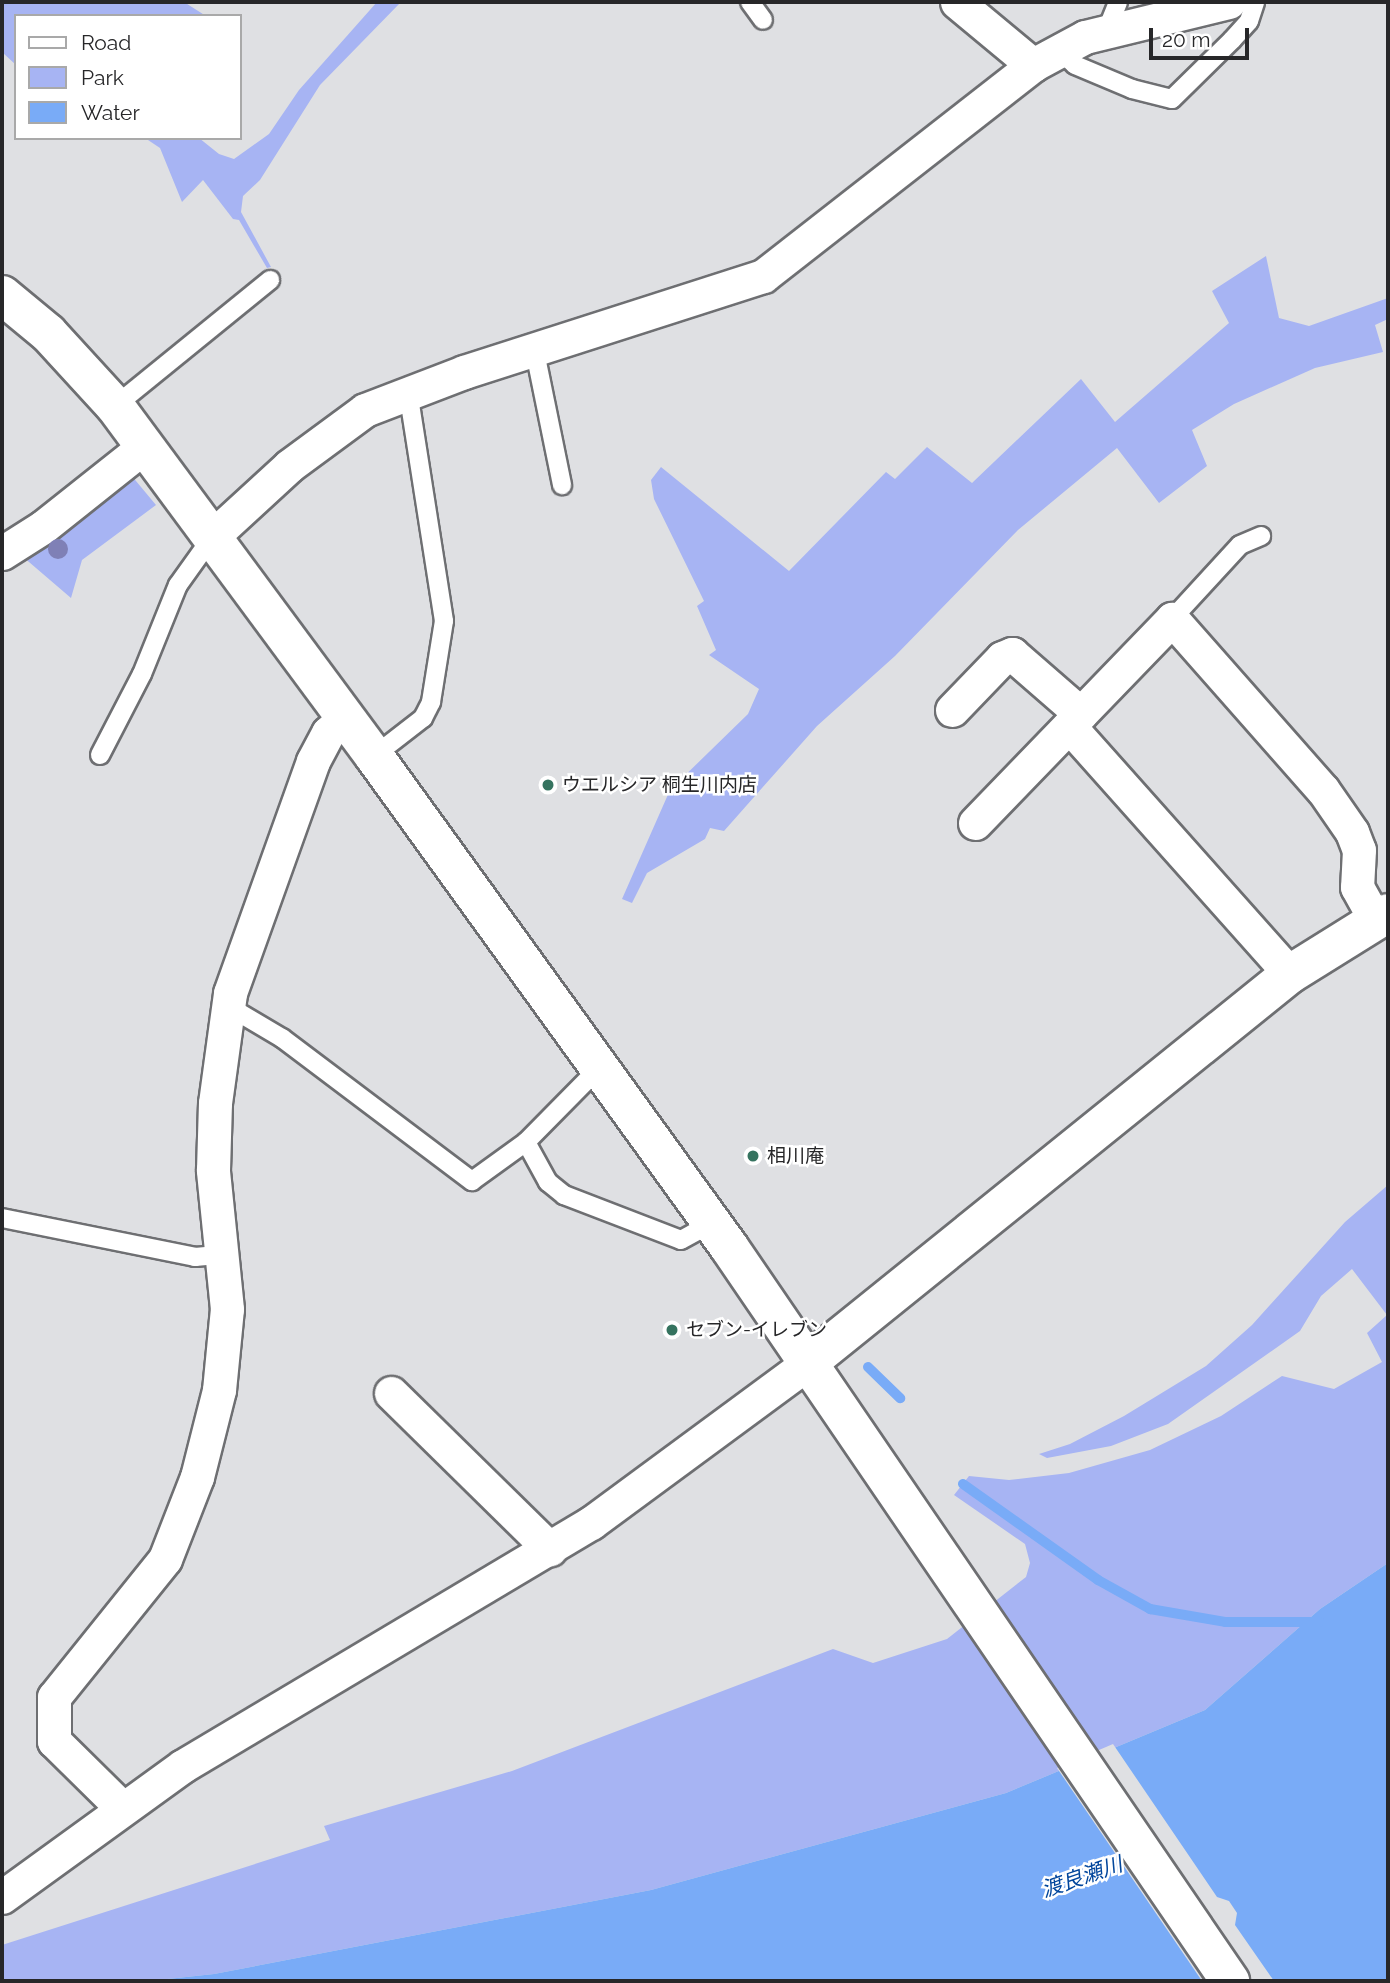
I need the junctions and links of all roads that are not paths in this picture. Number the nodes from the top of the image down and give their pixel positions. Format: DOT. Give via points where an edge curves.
graph roads {
  1 [pos="750,2"];
  2 [pos="957,2"];
  3 [pos="1118,2"];
  4 [pos="1229,2"];
  5 [pos="1255,2"];
  6 [pos="764,20"];
  7 [pos="1106,32"];
  8 [pos="1046,57"];
  9 [pos="270,280"];
  10 [pos="2,295"];
  11 [pos="535,352"];
  12 [pos="408,392"];
  13 [pos="115,406"];
  14 [pos="145,446"];
  15 [pos="562,485"];
  16 [pos="213,536"];
  17 [pos="1261,536"];
  18 [pos="2,553"];
  19 [pos="1172,619"];
  20 [pos="952,710"];
  21 [pos="345,717"];
  22 [pos="1075,720"];
  23 [pos="100,755"];
  24 [pos="374,756"];
  25 [pos="975,823"];
  26 [pos="1382,916"];
  27 [pos="1290,974"];
  28 [pos="228,1006"];
  29 [pos="600,1067"];
  30 [pos="526,1142"];
  31 [pos="2,1218"];
  32 [pos="712,1223"];
  33 [pos="220,1255"];
  34 [pos="809,1362"];
  35 [pos="391,1393"];
  36 [pos="550,1549"];
  37 [pos="121,1807"];
  38 [pos="2,1896"];
  39 [pos="1230,1981"];
  1 -- 6 [label="lane"];
  2 -- 8 [label="street"];
  3 -- 7 [label="lane"];
  4 -- 7 [label="street"];
  5 -- 8 [label="lane" via="1249,21 1172,99"];
  7 -- 8 [label="street"];
  8 -- 11 [label="street" via="764,276"];
  9 -- 13 [label="lane"];
  10 -- 13 [label="street" via="48,333"];
  11 -- 12 [label="street"];
  11 -- 15 [label="lane"];
  12 -- 16 [label="street" via="340,424"];
  12 -- 24 [label="lane" via="444,621 431,702 423,718"];
  13 -- 14 [label="street"];
  14 -- 16 [label="street"];
  14 -- 18 [label="street" via="43,527"];
  16 -- 21 [label="street"];
  16 -- 23 [label="lane" via="178,585 142,674"];
  17 -- 19 [label="lane" via="1240,545"];
  19 -- 22 [label="street"];
  19 -- 26 [label="street" via="1323,790 1359,850 1357,887"];
  20 -- 22 [label="street" via="1002,658 1012,654"];
  21 -- 24 [label="street"];
  21 -- 28 [label="street" via="328,733 313,761"];
  22 -- 25 [label="street"];
  22 -- 27 [label="street"];
  24 -- 29 [label="street"];
  26 -- 27 [label="street"];
  27 -- 34 [label="street"];
  28 -- 30 [label="lane" via="282,1038 468,1180 476,1180"];
  28 -- 33 [label="street" via="215,1103 214,1209"];
  29 -- 30 [label="lane"];
  29 -- 32 [label="street"];
  30 -- 32 [label="lane" via="548,1182 564,1195 681,1240"];
  31 -- 33 [label="lane" via="195,1256"];
  32 -- 34 [label="street"];
  33 -- 37 [label="street" via="227,1309 221,1363 197,1477 165,1559 54,1698 54,1741"];
  34 -- 36 [label="street"];
  34 -- 39 [label="street"];
  35 -- 36 [label="street"];
  36 -- 37 [label="street"];
  37 -- 38 [label="street"];
}
